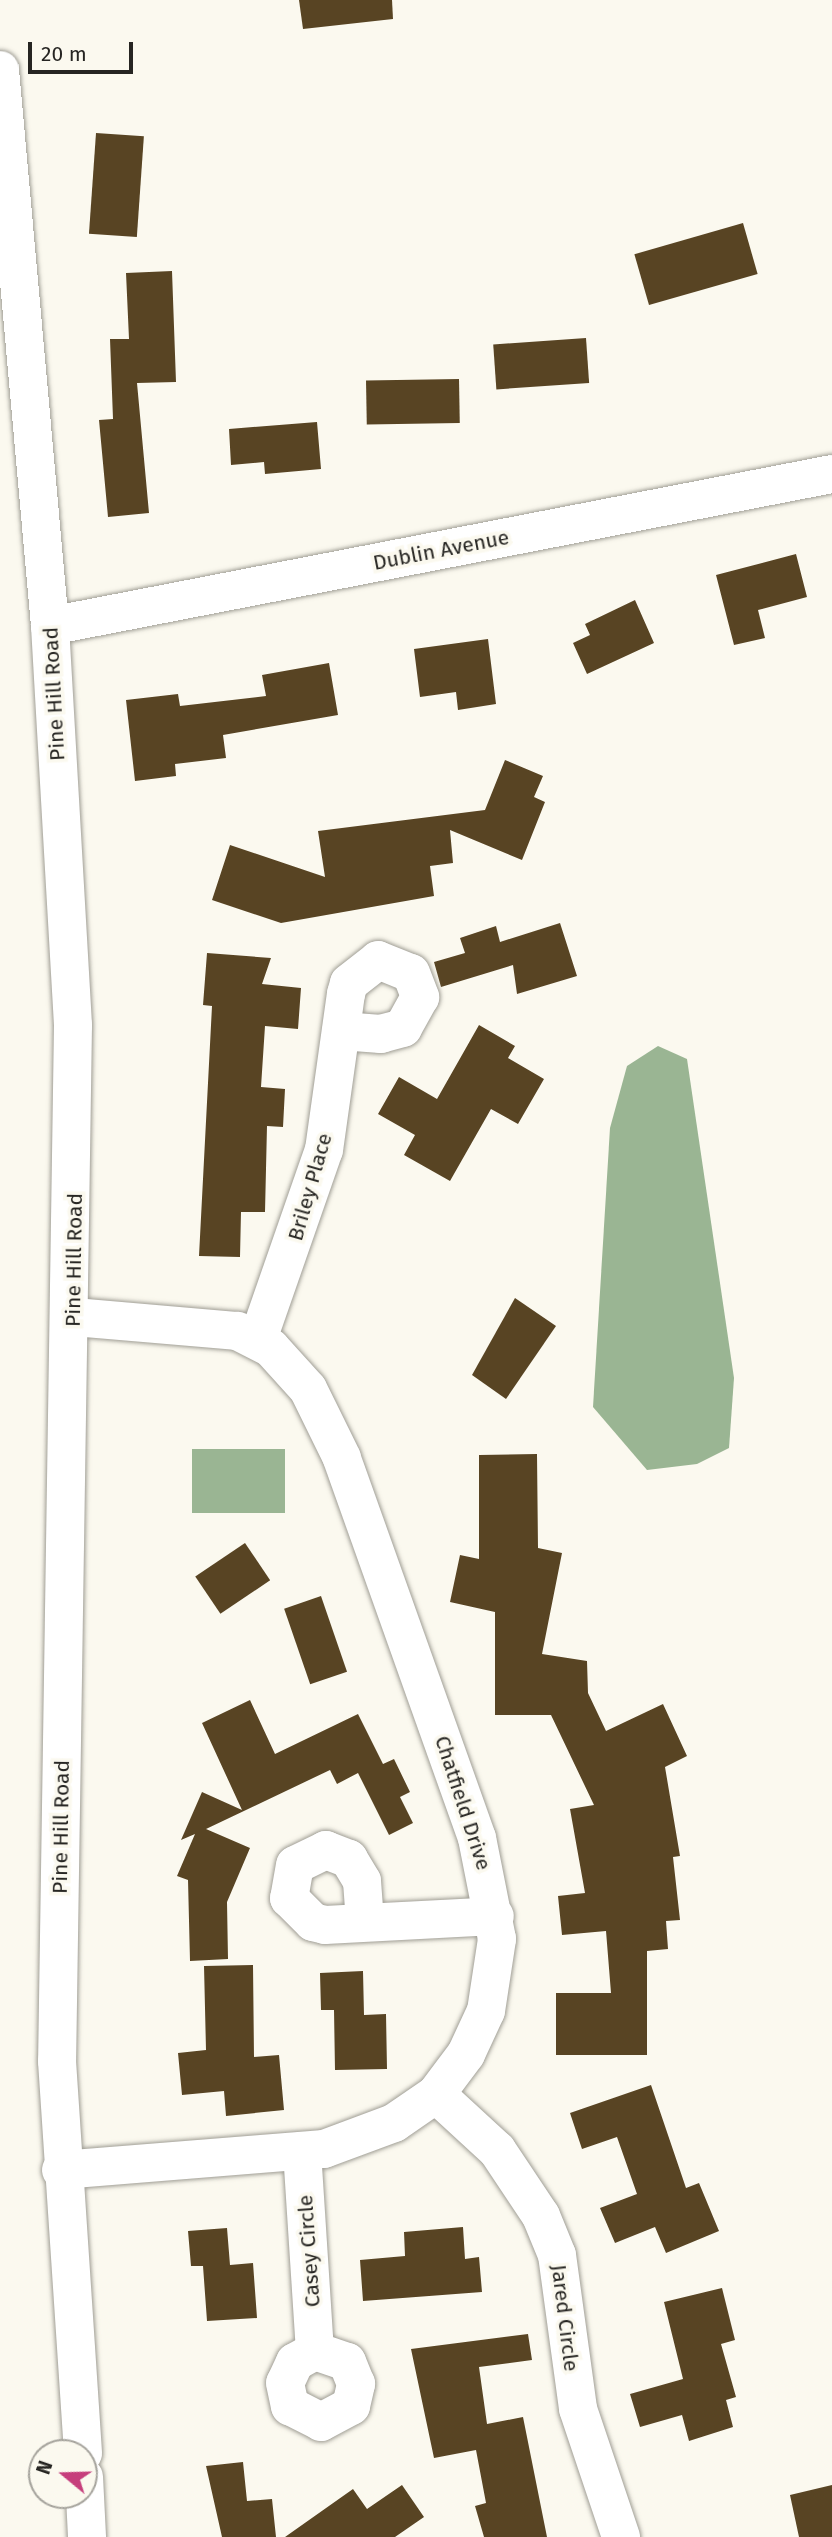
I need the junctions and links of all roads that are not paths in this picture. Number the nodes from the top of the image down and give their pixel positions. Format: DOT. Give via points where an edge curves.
graph roads {
  1 [pos="1,87"];
  2 [pos="832,474"];
  3 [pos="50,626"];
  4 [pos="341,1031"];
  5 [pos="73,1317"];
  6 [pos="258,1339"];
  7 [pos="495,1916"];
  8 [pos="365,1922"];
  9 [pos="436,2094"];
  10 [pos="302,2151"];
  11 [pos="61,2170"];
  12 [pos="315,2351"];
  13 [pos="82,2439"];
  14 [pos="86,2509"];
  15 [pos="87,2537"];
  16 [pos="621,2537"];
  1 -- 3 [label="street, Pine Hill Road"];
  2 -- 3 [label="street, Dublin Avenue"];
  3 -- 5 [label="street, Pine Hill Road" via="73,1025"];
  4 -- 6 [label="street, Briley Place" via="324,1150"];
  5 -- 6 [label="street" via="208,1326"];
  5 -- 11 [label="street, Pine Hill Road" via="58,1968"];
  6 -- 7 [label="street, Chatfield Drive" via="308,1389 342,1458 477,1838"];
  7 -- 8 [label="street"];
  7 -- 9 [label="street, Chatfield Drive" via="495,1962 485,2011 466,2054"];
  9 -- 10 [label="street, Chatfield Drive" via="370,2134"];
  9 -- 16 [label="street, Jared Circle" via="497,2150 541,2216 557,2255 578,2409"];
  10 -- 11 [label="street, Chatfield Drive"];
  10 -- 12 [label="street, Casey Circle"];
  11 -- 13 [label="street, Pine Hill Road"];
  14 -- 15 [label="street"];
}
